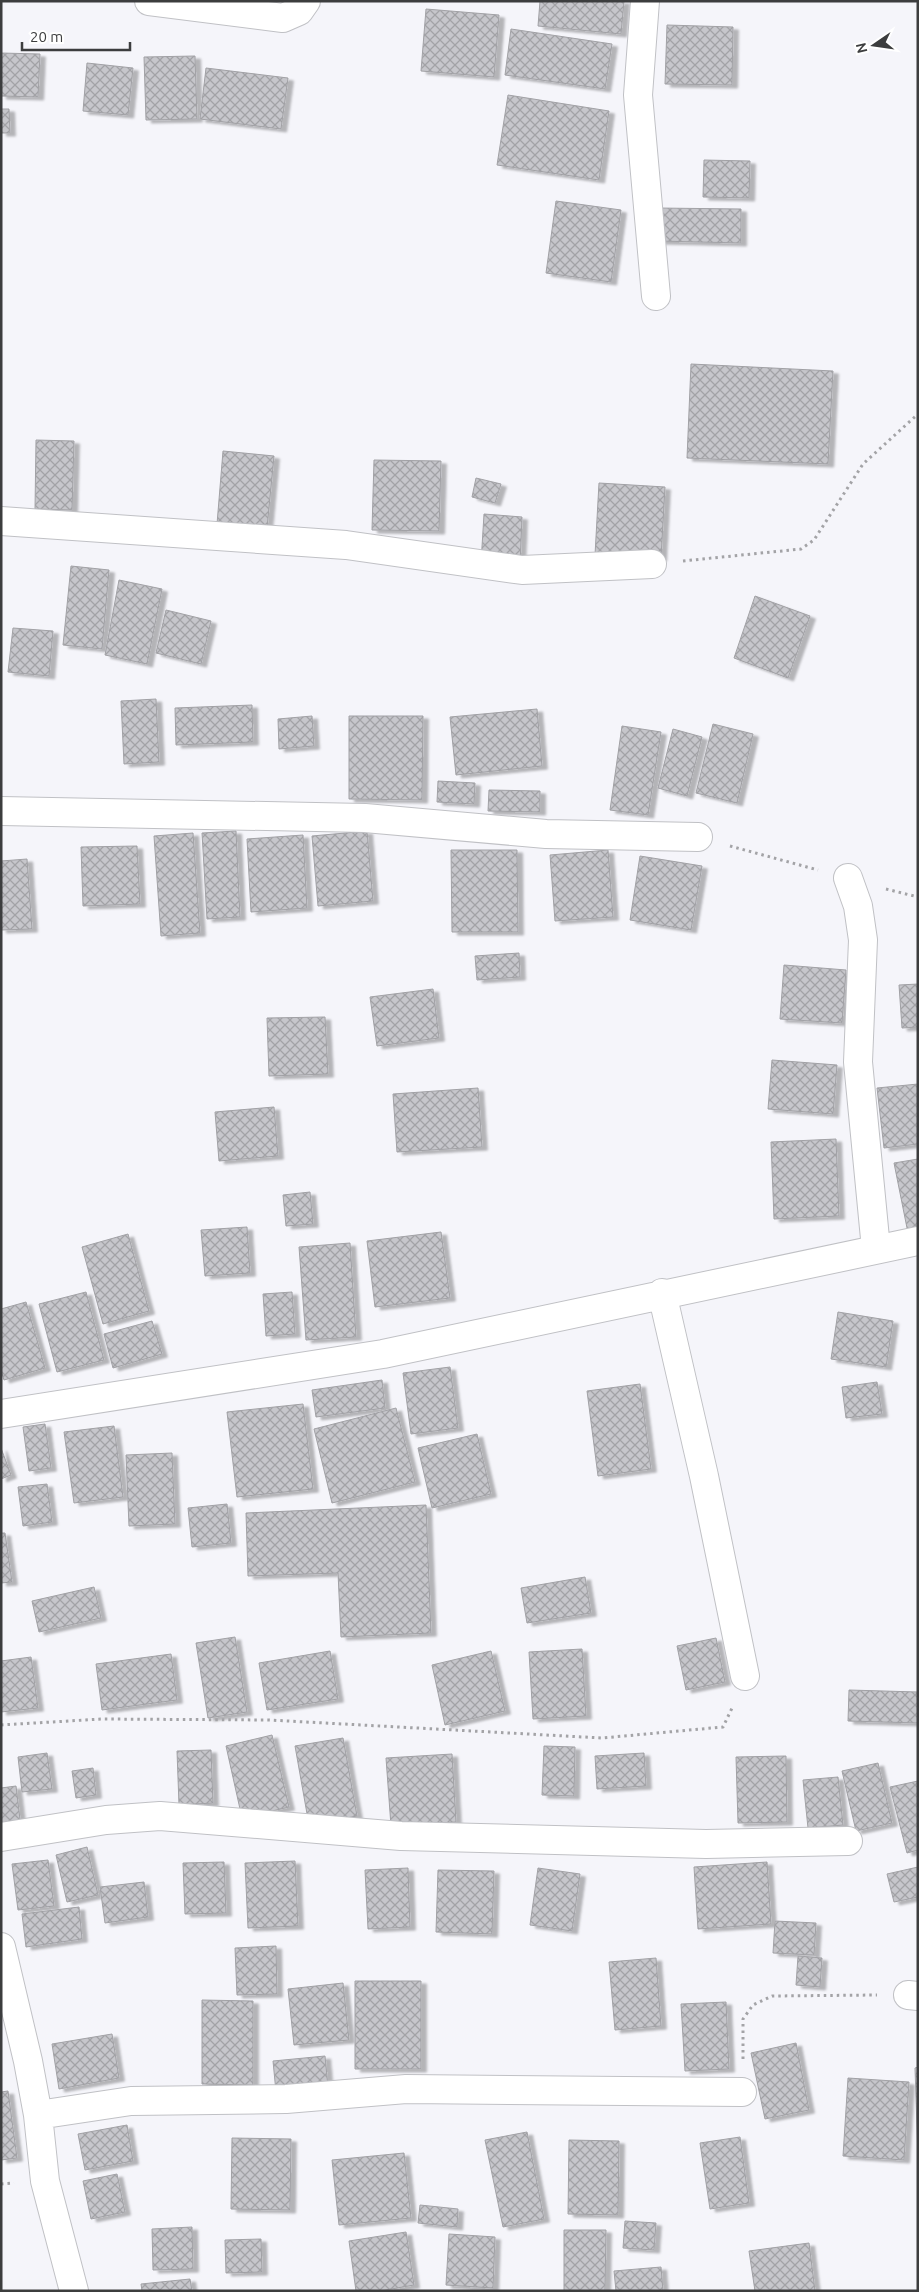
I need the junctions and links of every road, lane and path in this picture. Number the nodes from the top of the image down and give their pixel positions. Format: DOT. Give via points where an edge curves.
graph roads {
  1 [pos="149,1"];
  2 [pos="306,1"];
  3 [pos="645,1"];
  4 [pos="656,296"];
  5 [pos="918,414"];
  6 [pos="1,522"];
  7 [pos="652,564"];
  8 [pos="1,812"];
  9 [pos="698,837"];
  10 [pos="848,878"];
  11 [pos="918,897"];
  12 [pos="918,1241"];
  13 [pos="876,1249"];
  14 [pos="662,1293"];
  15 [pos="1,1414"];
  16 [pos="745,1676"];
  17 [pos="1,1725"];
  18 [pos="1,1837"];
  19 [pos="848,1841"];
  20 [pos="1,1947"];
  21 [pos="913,1995"];
  22 [pos="742,2092"];
  23 [pos="38,2115"];
  24 [pos="74,2291"];
  1 -- 2 [label="street" via="283,18 299,11"];
  3 -- 4 [label="street" via="638,95"];
  5 -- 7 [label="path" via="863,464 814,540 801,549"];
  6 -- 7 [label="street" via="346,545 522,570"];
  8 -- 9 [label="street" via="365,818 546,834"];
  9 -- 10 [label="path"];
  10 -- 11 [label="path"];
  10 -- 13 [label="street" via="858,906 863,940 858,1062"];
  12 -- 13 [label="street"];
  13 -- 14 [label="street"];
  14 -- 15 [label="street" via="383,1354"];
  14 -- 16 [label="street"];
  16 -- 17 [label="path" via="723,1728 602,1738 269,1720 102,1719"];
  18 -- 19 [label="street" via="106,1820 160,1816 401,1836 706,1844"];
  20 -- 23 [label="street"];
  21 -- 22 [label="path" via="772,1996 753,2005 743,2020"];
  22 -- 23 [label="street" via="406,2089 286,2099 131,2101"];
  23 -- 24 [label="street" via="45,2181"];
}
